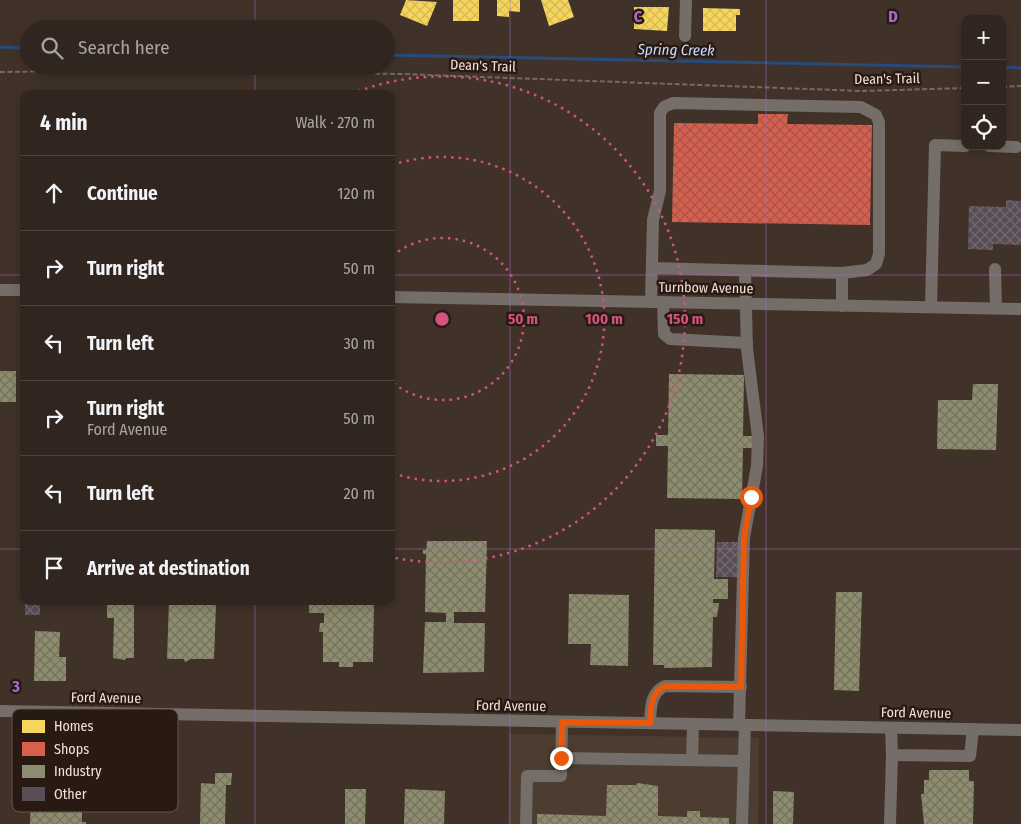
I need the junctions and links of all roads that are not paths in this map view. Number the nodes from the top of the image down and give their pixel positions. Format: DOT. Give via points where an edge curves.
graph roads {
  1 [pos="686,0"];
  2 [pos="685,36"];
  3 [pos="961,146"];
  4 [pos="1006,147"];
  5 [pos="1016,147"];
  6 [pos="652,268"];
  7 [pos="996,269"];
  8 [pos="745,271"];
  9 [pos="842,273"];
  10 [pos="0,290"];
  11 [pos="20,290"];
  12 [pos="395,297"];
  13 [pos="657,302"];
  14 [pos="745,304"];
  15 [pos="842,306"];
  16 [pos="931,307"];
  17 [pos="996,308"];
  18 [pos="1021,309"];
  19 [pos="747,343"];
  20 [pos="741,687"];
  21 [pos="178,714"];
  22 [pos="562,722"];
  23 [pos="650,723"];
  24 [pos="693,724"];
  25 [pos="742,725"];
  26 [pos="891,728"];
  27 [pos="973,729"];
  28 [pos="1021,730"];
  29 [pos="892,755"];
  30 [pos="561,758"];
  31 [pos="692,760"];
  32 [pos="744,761"];
  33 [pos="526,824"];
  34 [pos="742,824"];
  35 [pos="890,824"];
  1 -- 2 [label="street"];
  3 -- 16 [label="street" via="935,145"];
  4 -- 5 [label="street"];
  6 -- 8 [label="street"];
  6 -- 9 [label="street" via="653,220 660,191 660,113 664,106 673,103 861,107 876,115 879,122 879,254 876,264 867,270"];
  6 -- 13 [label="street"];
  7 -- 17 [label="street"];
  8 -- 9 [label="street"];
  8 -- 14 [label="street"];
  9 -- 15 [label="street"];
  10 -- 11 [label="street"];
  12 -- 13 [label="street, Turnbow Avenue"];
  13 -- 14 [label="street, Turnbow Avenue"];
  13 -- 19 [label="street" via="664,334 670,339"];
  14 -- 15 [label="street, Turnbow Avenue"];
  14 -- 19 [label="street"];
  15 -- 16 [label="street, Turnbow Avenue"];
  16 -- 17 [label="street, Turnbow Avenue"];
  17 -- 18 [label="street, Turnbow Avenue"];
  19 -- 20 [label="street" via="758,437 757,466 744,538"];
  20 -- 23 [label="street" via="659,688 651,702"];
  20 -- 25 [label="street"];
  21 -- 22 [label="street, Ford Avenue"];
  22 -- 23 [label="street, Ford Avenue"];
  22 -- 30 [label="street"];
  23 -- 24 [label="street, Ford Avenue"];
  24 -- 25 [label="street, Ford Avenue"];
  24 -- 31 [label="street"];
  25 -- 26 [label="street, Ford Avenue"];
  25 -- 32 [label="street"];
  26 -- 27 [label="street, Ford Avenue"];
  26 -- 29 [label="street"];
  27 -- 28 [label="street, Ford Avenue"];
  27 -- 29 [label="street" via="970,756"];
  29 -- 35 [label="street"];
  30 -- 31 [label="street"];
  30 -- 33 [label="street" via="561,776 527,776"];
  31 -- 32 [label="street"];
  32 -- 34 [label="street"];
}
